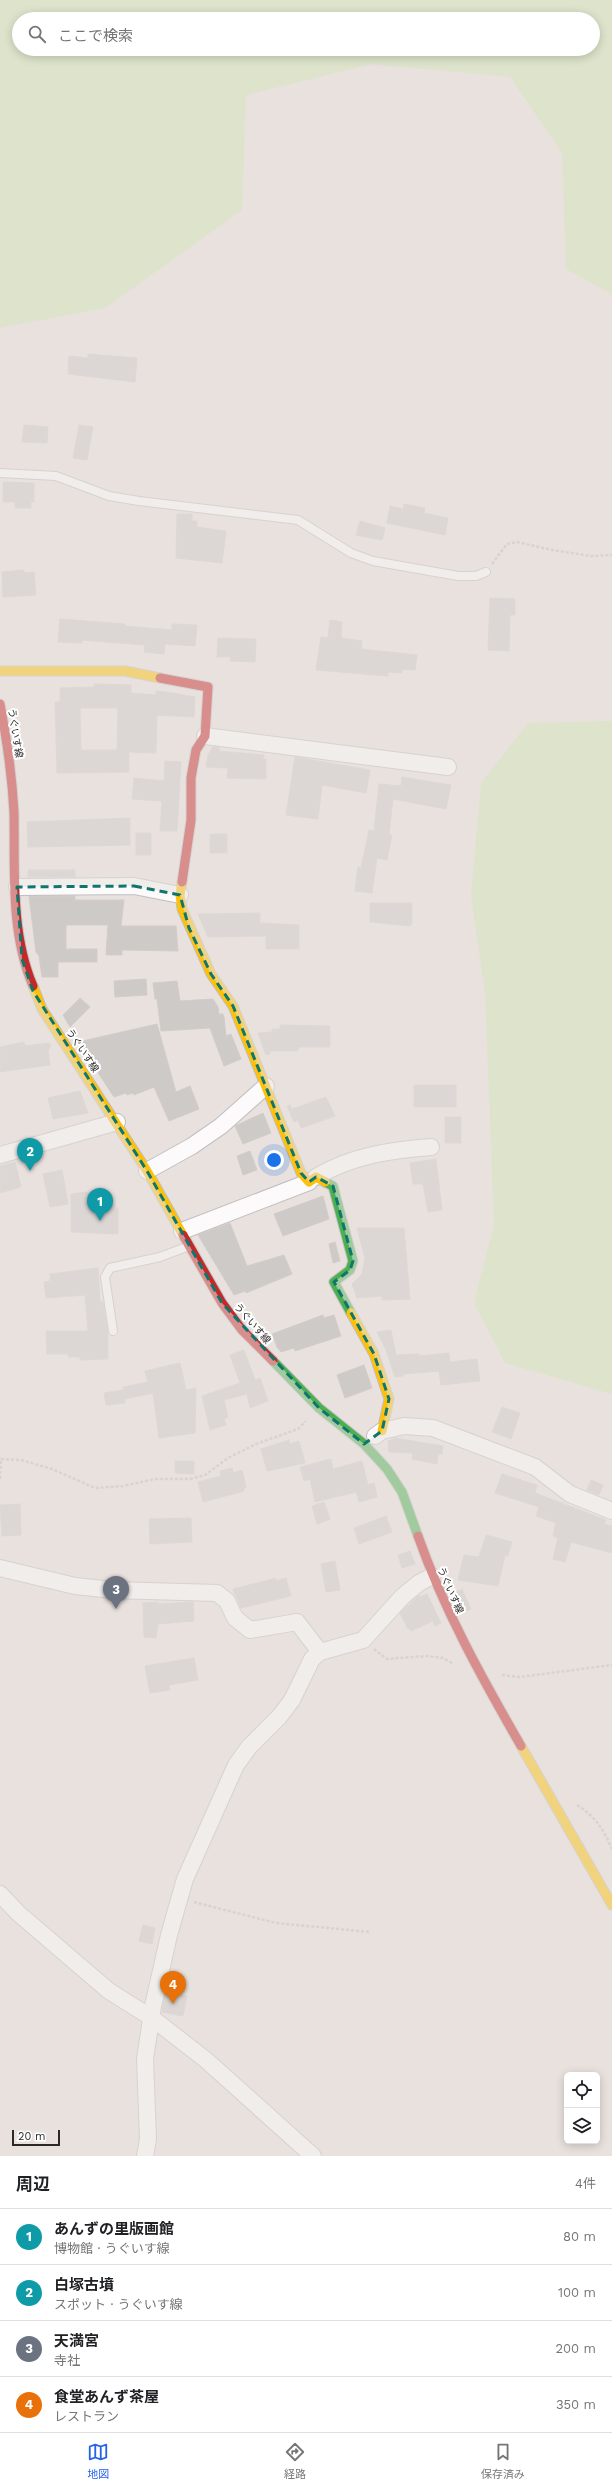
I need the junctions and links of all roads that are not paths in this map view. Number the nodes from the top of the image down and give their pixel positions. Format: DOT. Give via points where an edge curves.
graph roads {
  1 [pos="0,473"];
  2 [pos="486,572"];
  3 [pos="0,671"];
  4 [pos="0,704"];
  5 [pos="205,736"];
  6 [pos="448,767"];
  7 [pos="16,887"];
  8 [pos="180,895"];
  9 [pos="266,1086"];
  10 [pos="117,1122"];
  11 [pos="432,1148"];
  12 [pos="0,1155"];
  13 [pos="147,1171"];
  14 [pos="312,1179"];
  15 [pos="182,1231"];
  16 [pos="189,1246"];
  17 [pos="113,1331"];
  18 [pos="382,1431"];
  19 [pos="364,1444"];
  20 [pos="612,1511"];
  21 [pos="0,1568"];
  22 [pos="432,1576"];
  23 [pos="320,1652"];
  24 [pos="0,1894"];
  25 [pos="612,1906"];
  26 [pos="152,2018"];
  27 [pos="145,2156"];
  28 [pos="313,2156"];
  1 -- 2 [label="lane" via="56,476 109,496 139,501 298,520 351,554 373,561 458,576 476,576"];
  3 -- 5 [label="street" via="125,671 208,687"];
  4 -- 7 [label="street, うぐいす線" via="12,782"];
  5 -- 6 [label="street"];
  5 -- 8 [label="street" via="196,750 191,778 191,820"];
  7 -- 8 [label="street" via="134,886"];
  7 -- 10 [label="street, うぐいす線" via="22,959 33,992"];
  8 -- 9 [label="street" via="189,928 211,974 233,1006"];
  9 -- 13 [label="street" via="221,1126 192,1146"];
  9 -- 14 [label="street" via="301,1173"];
  10 -- 12 [label="street"];
  10 -- 13 [label="street, うぐいす線"];
  11 -- 14 [label="street" via="406,1149 357,1158"];
  13 -- 15 [label="street, うぐいす線"];
  14 -- 15 [label="street"];
  14 -- 18 [label="street" via="333,1186 353,1261 350,1270 334,1282 374,1354 389,1399"];
  15 -- 16 [label="street, うぐいす線"];
  16 -- 17 [label="lane" via="160,1257 110,1268 106,1277"];
  16 -- 19 [label="street, うぐいす線" via="222,1304 242,1330 319,1408"];
  18 -- 19 [label="street"];
  18 -- 20 [label="street" via="404,1426 433,1428 536,1468 570,1494"];
  19 -- 22 [label="street, うぐいす線" via="387,1469 402,1492"];
  21 -- 23 [label="street" via="83,1587 217,1593 227,1601 236,1618 250,1630 297,1622"];
  22 -- 23 [label="street" via="403,1596 363,1640"];
  22 -- 25 [label="street, うぐいす線" via="478,1671"];
  23 -- 26 [label="street" via="312,1659 292,1700 279,1718 249,1747 236,1765 178,1897"];
  24 -- 26 [label="street" via="18,1913 109,1991"];
  26 -- 27 [label="street" via="145,2058 148,2139"];
  26 -- 28 [label="street" via="206,2060"];
}
